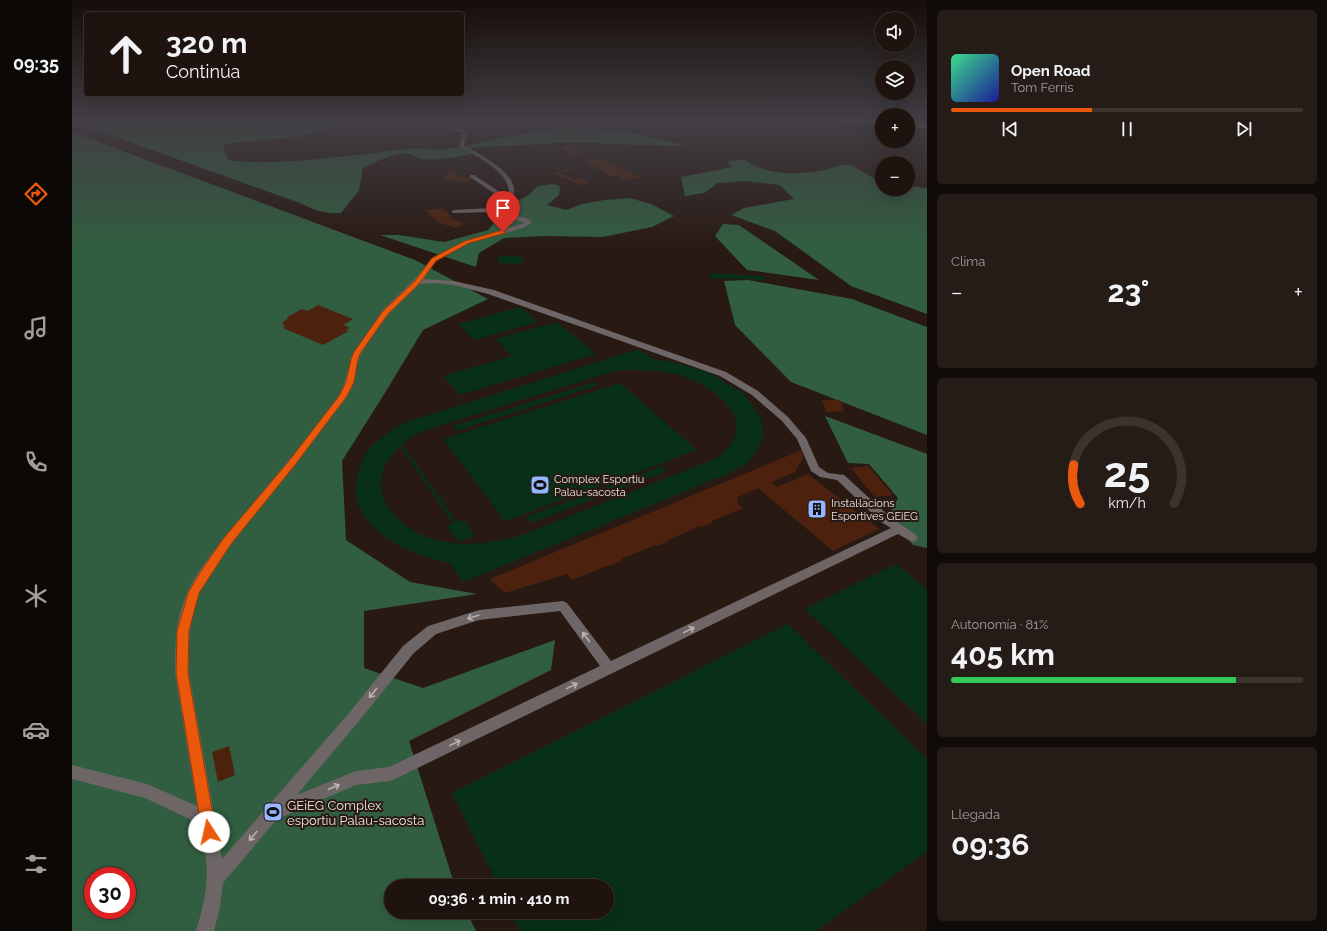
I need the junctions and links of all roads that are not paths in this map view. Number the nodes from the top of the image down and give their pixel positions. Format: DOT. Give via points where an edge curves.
graph roads {
  1 [pos="489,163"];
  2 [pos="472,176"];
  3 [pos="495,210"];
  4 [pos="454,212"];
  5 [pos="417,282"];
  6 [pos="898,529"];
  7 [pos="912,538"];
  8 [pos="609,668"];
  9 [pos="72,772"];
  10 [pos="272,813"];
  11 [pos="207,819"];
  12 [pos="215,880"];
  13 [pos="205,931"];
  1 -- 3 [label="street" via="510,180 513,189 509,199"];
  2 -- 3 [label="street" via="498,192"];
  3 -- 4 [label="street"];
  3 -- 5 [label="street" via="529,223 467,242 448,251 434,260"];
  5 -- 6 [label="street" via="456,282 491,292 728,376 750,390 787,421 801,438 815,469 829,477 840,477"];
  5 -- 11 [label="street" via="386,312 354,359 350,382 343,396 292,463 227,541 194,593 183,631 182,673"];
  6 -- 7 [label="street"];
  8 -- 6 [label="street, one-way"];
  10 -- 8 [label="street, one-way" via="356,778 390,774"];
  8 -- 10 [label="street, one-way" via="563,606 479,615 432,630 408,650"];
  9 -- 11 [label="street" via="147,791"];
  10 -- 12 [label="street, one-way"];
  11 -- 12 [label="street" via="215,864"];
  12 -- 13 [label="street" via="215,893"];
}
